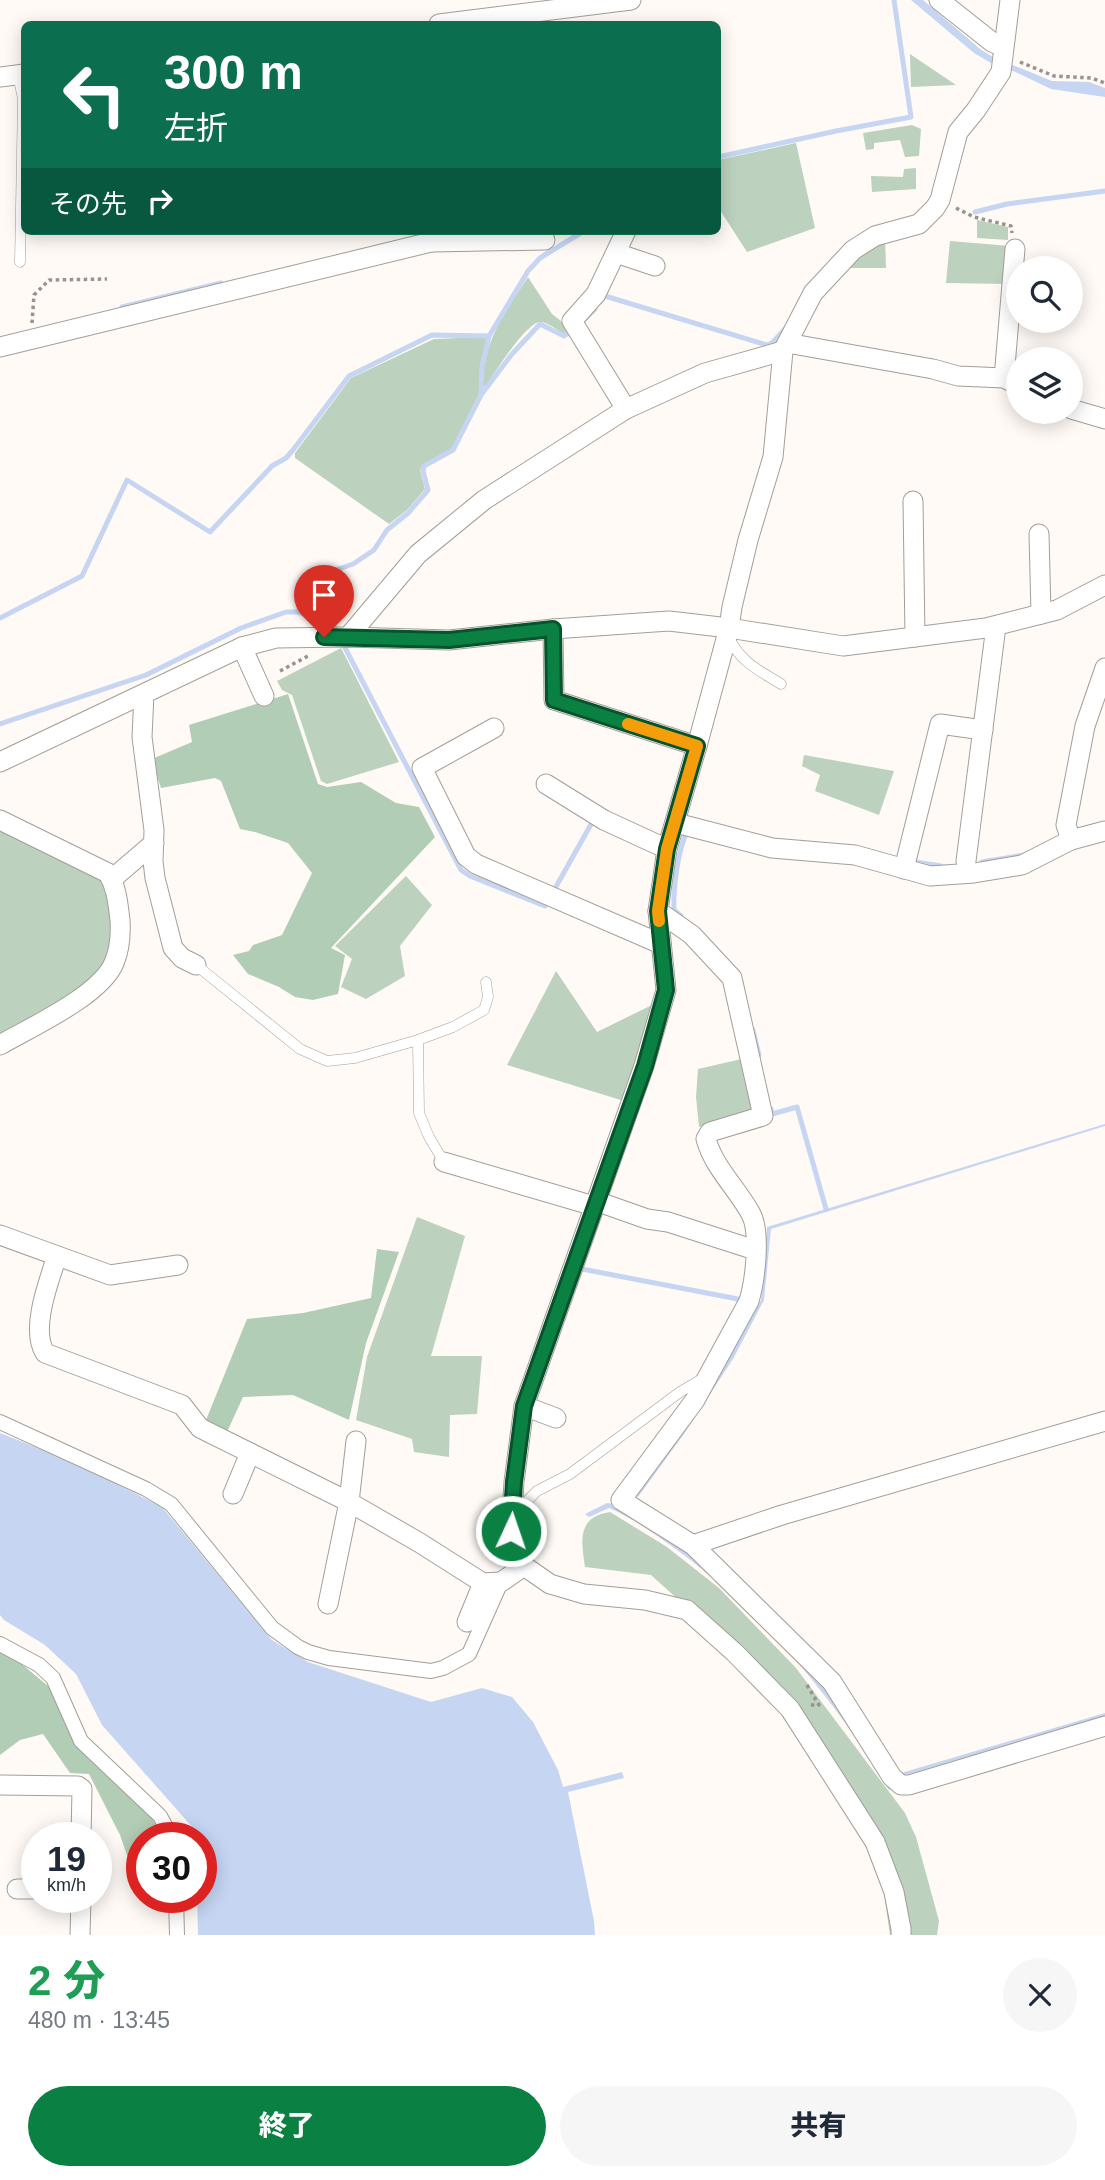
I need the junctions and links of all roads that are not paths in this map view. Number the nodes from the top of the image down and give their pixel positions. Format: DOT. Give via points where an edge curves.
graph roads {
  1 [pos="631,0"];
  2 [pos="939,0"];
  3 [pos="1010,0"];
  4 [pos="603,2"];
  5 [pos="482,21"];
  6 [pos="1002,51"];
  7 [pos="14,75"];
  8 [pos="21,94"];
  9 [pos="21,208"];
  10 [pos="624,235"];
  11 [pos="432,237"];
  12 [pos="545,240"];
  13 [pos="1015,249"];
  14 [pos="616,253"];
  15 [pos="20,262"];
  16 [pos="655,266"];
  17 [pos="0,346"];
  18 [pos="785,347"];
  19 [pos="1012,347"];
  20 [pos="1006,381"];
  21 [pos="626,409"];
  22 [pos="1083,413"];
  23 [pos="1105,419"];
  24 [pos="913,501"];
  25 [pos="1040,534"];
  26 [pos="1105,588"];
  27 [pos="1041,614"];
  28 [pos="996,626"];
  29 [pos="553,629"];
  30 [pos="728,631"];
  31 [pos="348,637"];
  32 [pos="915,637"];
  33 [pos="242,647"];
  34 [pos="1105,668"];
  35 [pos="781,684"];
  36 [pos="144,694"];
  37 [pos="264,696"];
  38 [pos="494,728"];
  39 [pos="983,730"];
  40 [pos="697,746"];
  41 [pos="0,762"];
  42 [pos="546,784"];
  43 [pos="0,820"];
  44 [pos="676,823"];
  45 [pos="1105,831"];
  46 [pos="1070,840"];
  47 [pos="154,843"];
  48 [pos="667,849"];
  49 [pos="966,861"];
  50 [pos="904,869"];
  51 [pos="112,879"];
  52 [pos="658,911"];
  53 [pos="661,944"];
  54 [pos="195,965"];
  55 [pos="486,982"];
  56 [pos="418,1040"];
  57 [pos="0,1045"];
  58 [pos="444,1161"];
  59 [pos="595,1204"];
  60 [pos="0,1235"];
  61 [pos="755,1250"];
  62 [pos="57,1256"];
  63 [pos="178,1265"];
  64 [pos="708,1376"];
  65 [pos="524,1406"];
  66 [pos="556,1418"];
  67 [pos="1105,1420"];
  68 [pos="0,1422"];
  69 [pos="356,1441"];
  70 [pos="250,1453"];
  71 [pos="233,1494"];
  72 [pos="349,1502"];
  73 [pos="511,1531"];
  74 [pos="692,1545"];
  75 [pos="524,1566"];
  76 [pos="492,1582"];
  77 [pos="328,1604"];
  78 [pos="467,1622"];
  79 [pos="0,1644"];
  80 [pos="1105,1726"];
  81 [pos="0,1785"];
  82 [pos="81,1822"];
  83 [pos="163,1822"];
  84 [pos="17,1889"];
  85 [pos="21,1889"];
  86 [pos="81,1913"];
  87 [pos="176,1913"];
  88 [pos="80,1935"];
  89 [pos="177,1935"];
  90 [pos="901,1935"];
  1 -- 4 [label="street"];
  2 -- 6 [label="street"];
  3 -- 6 [label="street"];
  4 -- 5 [label="street"];
  6 -- 18 [label="street" via="1001,72 958,132 935,208 919,224 875,236 853,250 813,293"];
  7 -- 8 [label="lane"];
  9 -- 15 [label="lane"];
  10 -- 14 [label="street"];
  11 -- 12 [label="street"];
  11 -- 17 [label="street"];
  13 -- 19 [label="street"];
  14 -- 16 [label="street"];
  14 -- 21 [label="street" via="596,294 572,321"];
  18 -- 20 [label="street"];
  18 -- 21 [label="street" via="705,373"];
  18 -- 30 [label="street" via="773,457"];
  21 -- 31 [label="street" via="484,500 418,554"];
  22 -- 23 [label="street"];
  24 -- 32 [label="street"];
  25 -- 27 [label="street"];
  26 -- 27 [label="street"];
  27 -- 28 [label="street"];
  28 -- 32 [label="street"];
  28 -- 39 [label="street"];
  29 -- 30 [label="street" via="669,621"];
  29 -- 31 [label="street" via="449,640"];
  29 -- 40 [label="street" via="554,700"];
  30 -- 32 [label="street" via="843,646"];
  30 -- 35 [label="lane" via="744,662"];
  30 -- 40 [label="street"];
  31 -- 33 [label="street" via="276,638"];
  33 -- 36 [label="street"];
  33 -- 37 [label="street"];
  34 -- 46 [label="street" via="1085,726 1066,825"];
  36 -- 41 [label="street"];
  36 -- 47 [label="street" via="142,737"];
  38 -- 53 [label="street" via="422,768 466,856"];
  39 -- 49 [label="street"];
  39 -- 50 [label="street" via="940,724"];
  40 -- 44 [label="street"];
  42 -- 48 [label="street" via="604,820"];
  43 -- 51 [label="street"];
  44 -- 48 [label="street"];
  44 -- 50 [label="street" via="772,848 855,855"];
  45 -- 46 [label="street"];
  46 -- 50 [label="street" via="1022,865 930,876"];
  47 -- 51 [label="street"];
  47 -- 54 [label="street" via="155,878 173,948"];
  48 -- 52 [label="street"];
  51 -- 57 [label="street" via="121,938 113,966 75,1002"];
  52 -- 53 [label="street"];
  52 -- 61 [label="street" via="692,935 732,978 764,1116 710,1132 706,1139 710,1154 752,1215 757,1228"];
  53 -- 59 [label="street" via="666,990 645,1066"];
  54 -- 56 [label="lane" via="300,1049 327,1061 355,1059"];
  55 -- 56 [label="lane" via="484,1010"];
  56 -- 58 [label="lane" via="419,1113"];
  58 -- 59 [label="street"];
  59 -- 61 [label="street"];
  59 -- 65 [label="street"];
  60 -- 62 [label="street"];
  61 -- 64 [label="street" via="749,1301"];
  62 -- 63 [label="street" via="110,1275"];
  62 -- 70 [label="street" via="40,1309 45,1353 182,1405 200,1427"];
  64 -- 73 [label="lane" via="570,1474 537,1491 521,1507"];
  64 -- 74 [label="street" via="621,1500"];
  65 -- 66 [label="street"];
  65 -- 73 [label="street"];
  67 -- 74 [label="street"];
  68 -- 76 [label="street" via="171,1504 272,1628 307,1652 431,1671 443,1668 469,1654"];
  69 -- 72 [label="street"];
  70 -- 71 [label="street"];
  70 -- 72 [label="street"];
  72 -- 76 [label="street"];
  72 -- 77 [label="street"];
  73 -- 75 [label="street"];
  74 -- 80 [label="street" via="832,1682 901,1785"];
  75 -- 76 [label="street"];
  75 -- 90 [label="street" via="550,1584 584,1594 687,1610 734,1652 790,1709 875,1842 894,1892"];
  76 -- 78 [label="street"];
  79 -- 83 [label="street" via="53,1678 81,1741"];
  81 -- 82 [label="street" via="78,1786 82,1789"];
  84 -- 85 [label="street"];
  86 -- 88 [label="street"];
  87 -- 89 [label="street"];
}
